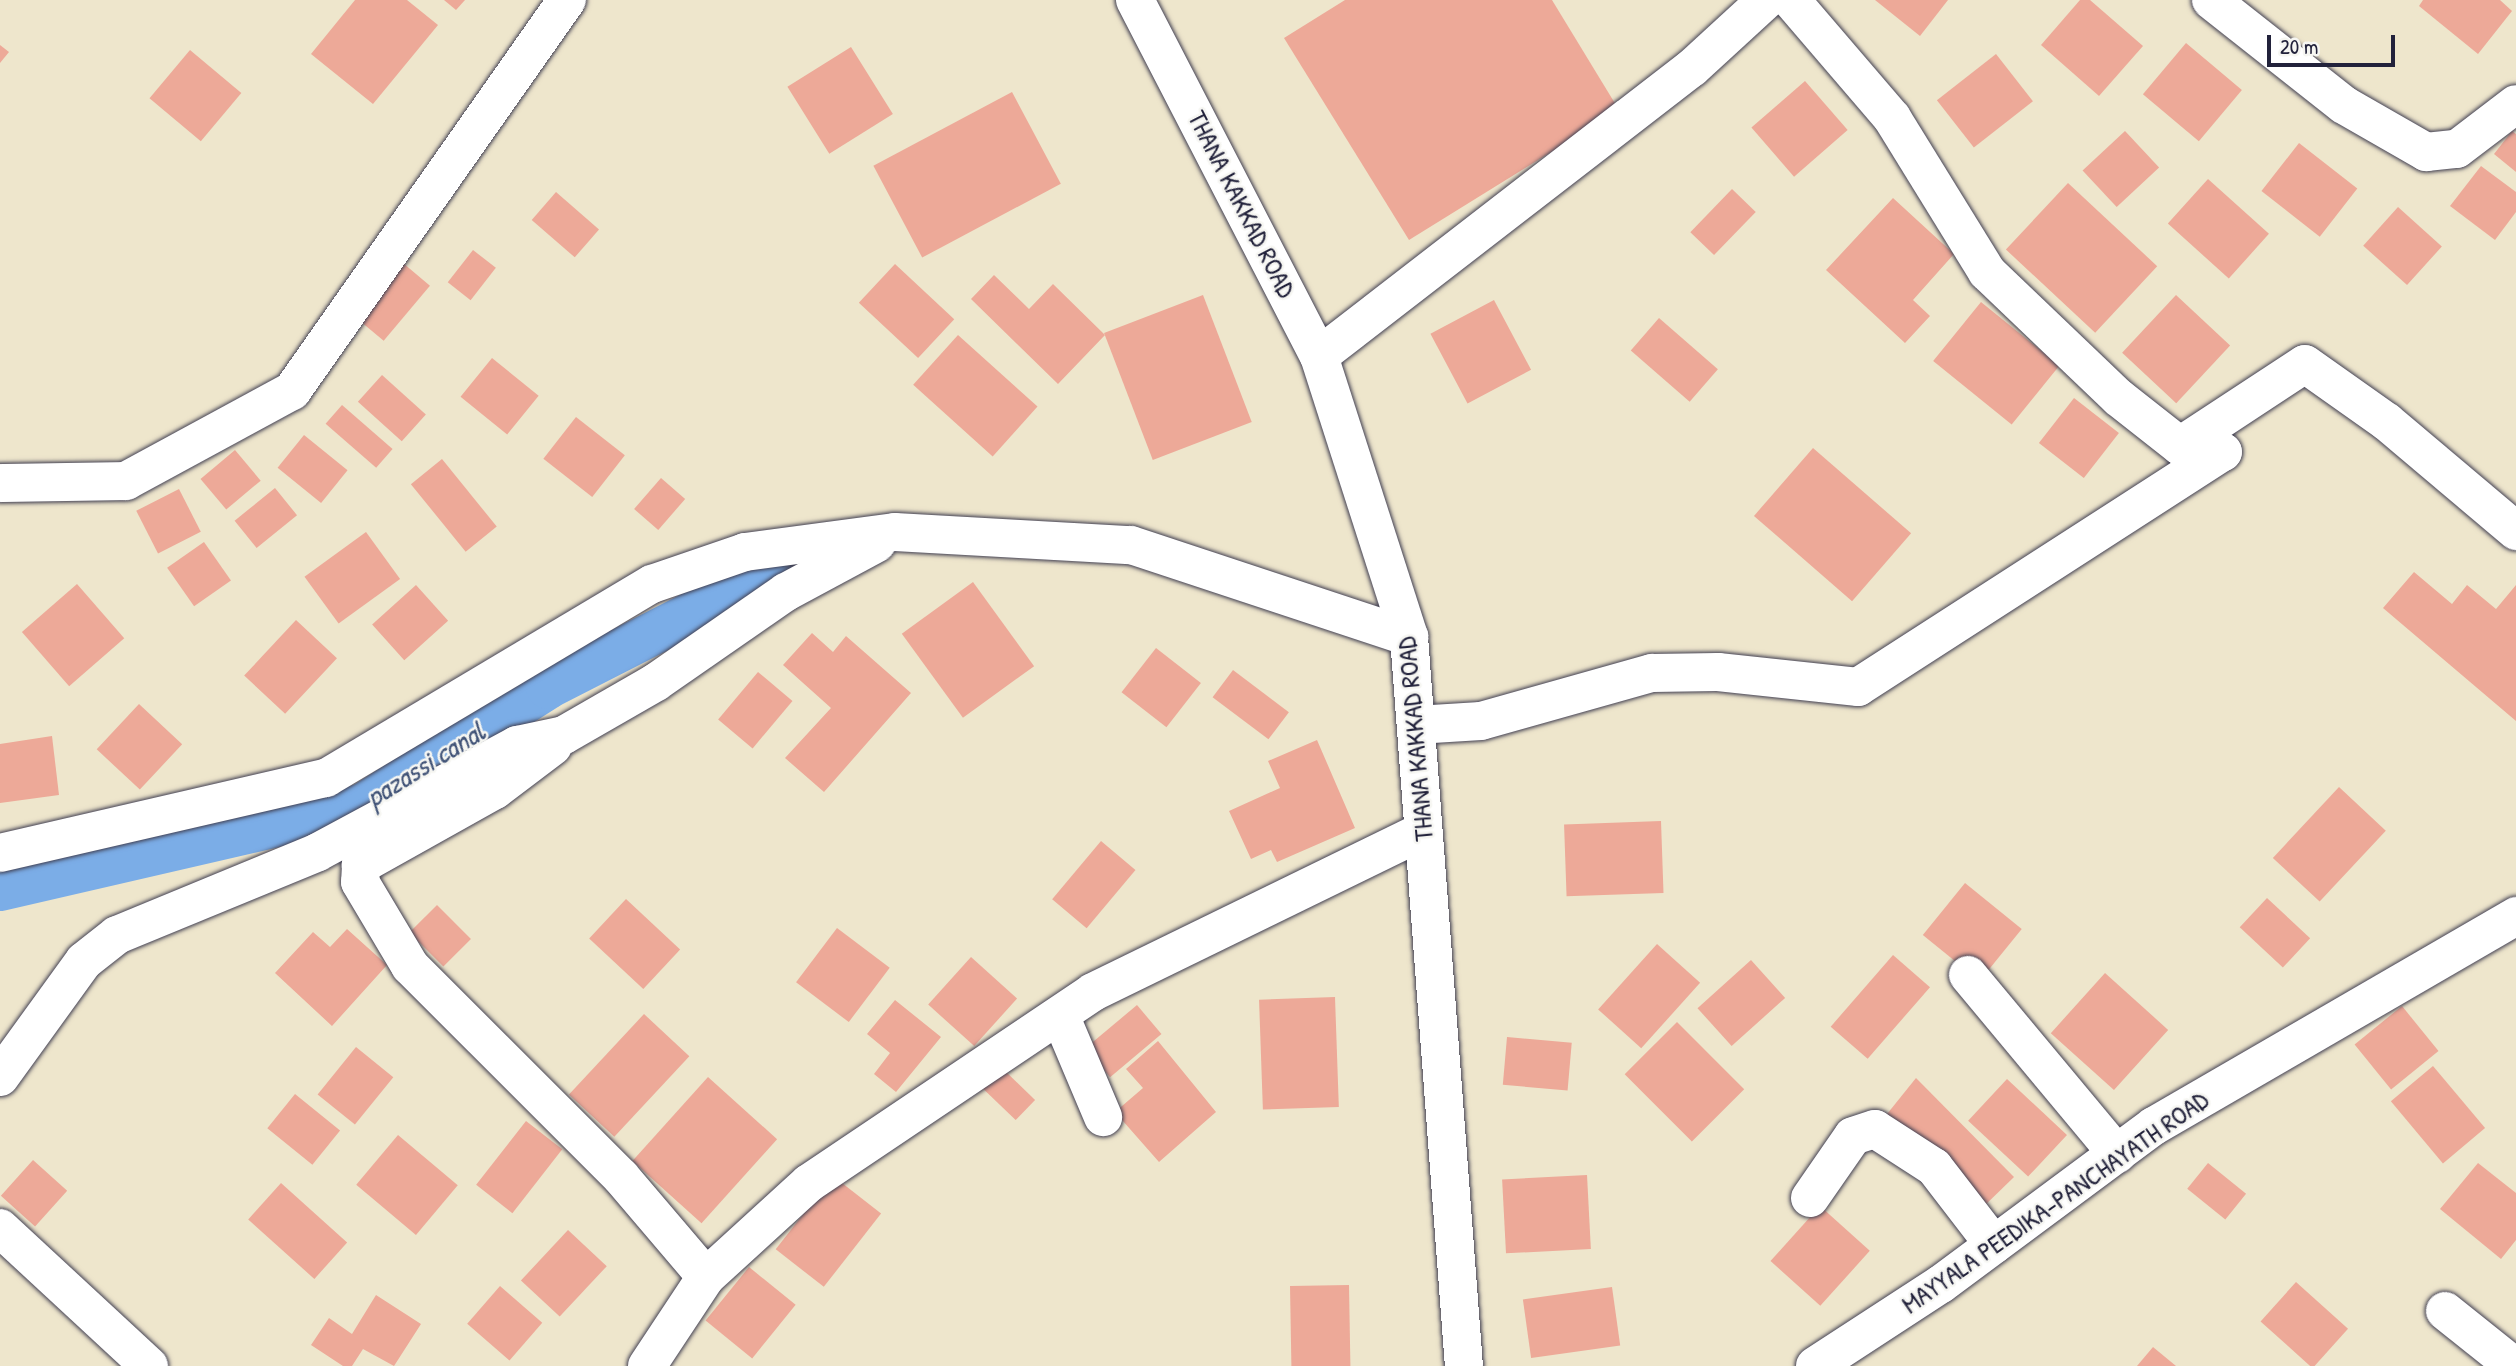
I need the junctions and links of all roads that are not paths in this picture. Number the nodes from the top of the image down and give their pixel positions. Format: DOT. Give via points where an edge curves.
graph roads {
  1 [pos="567,0"];
  2 [pos="1135,0"];
  3 [pos="1766,0"];
  4 [pos="1791,0"];
  5 [pos="2211,0"];
  6 [pos="2516,104"];
  7 [pos="1319,356"];
  8 [pos="2180,446"];
  9 [pos="0,483"];
  10 [pos="2516,531"];
  11 [pos="895,533"];
  12 [pos="1409,637"];
  13 [pos="1416,725"];
  14 [pos="564,735"];
  15 [pos="1423,831"];
  16 [pos="0,853"];
  17 [pos="2516,916"];
  18 [pos="1968,975"];
  19 [pos="1060,1015"];
  20 [pos="0,1077"];
  21 [pos="1103,1117"];
  22 [pos="2117,1154"];
  23 [pos="1810,1198"];
  24 [pos="0,1228"];
  25 [pos="1994,1245"];
  26 [pos="706,1277"];
  27 [pos="2445,1311"];
  28 [pos="149,1366"];
  29 [pos="647,1366"];
  30 [pos="1464,1366"];
  31 [pos="1815,1366"];
  32 [pos="2514,1366"];
  1 -- 9 [label="street" via="292,391 126,481"];
  2 -- 7 [label="street, THANA KAKKAD ROAD"];
  3 -- 7 [label="street" via="1692,68"];
  4 -- 8 [label="street" via="1892,118 1987,272 2119,398"];
  5 -- 6 [label="street" via="2344,105 2426,152 2457,149"];
  7 -- 12 [label="street, THANA KAKKAD ROAD"];
  8 -- 10 [label="street" via="2305,364 2388,422"];
  8 -- 13 [label="street" via="2223,452 1858,687 1717,672 1652,673 1586,687 1541,707 1481,721"];
  11 -- 12 [label="street" via="1131,545"];
  11 -- 14 [label="street" via="786,592 656,682"];
  11 -- 16 [label="street" via="745,552 652,584 326,778"];
  12 -- 13 [label="street, THANA KAKKAD ROAD"];
  13 -- 15 [label="street, THANA KAKKAD ROAD"];
  14 -- 20 [label="street" via="517,745 318,852 117,935 84,961"];
  14 -- 26 [label="street" via="495,790 361,865 360,882 410,966 621,1177"];
  15 -- 19 [label="street" via="1093,992"];
  15 -- 30 [label="street, THANA KAKKAD ROAD"];
  17 -- 22 [label="street, MAYYALA PEEDIKA-PANCHAYATH ROAD" via="2166,1119"];
  18 -- 22 [label="street"];
  19 -- 21 [label="street"];
  19 -- 26 [label="street" via="809,1183"];
  22 -- 25 [label="street, MAYYALA PEEDIKA-PANCHAYATH ROAD"];
  23 -- 25 [label="street" via="1853,1136 1875,1129 1934,1167"];
  24 -- 28 [label="street"];
  25 -- 31 [label="street, MAYYALA PEEDIKA-PANCHAYATH ROAD"];
  26 -- 29 [label="street"];
  27 -- 32 [label="street"];
}
